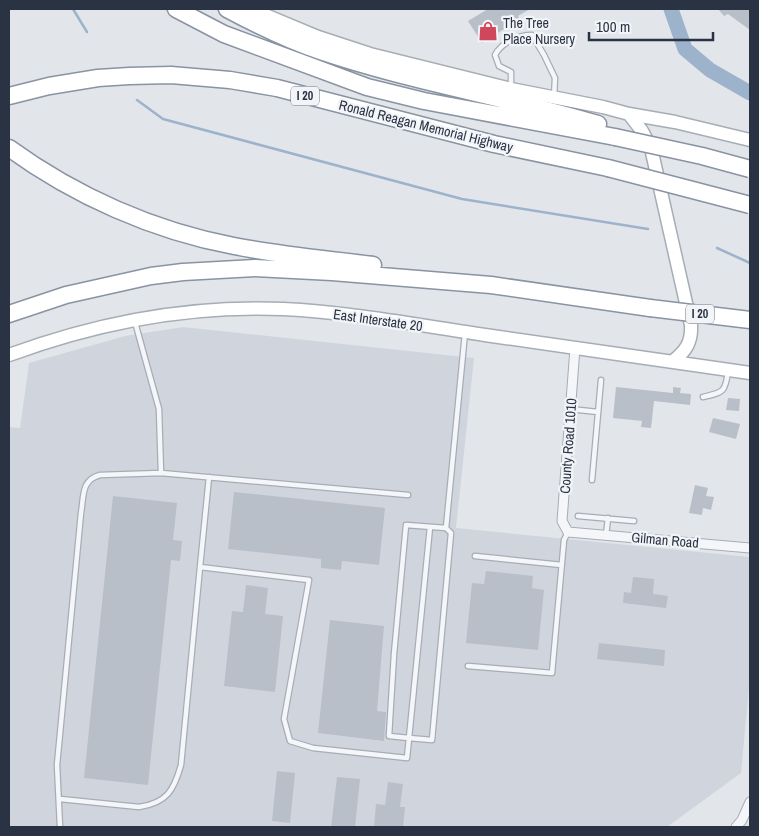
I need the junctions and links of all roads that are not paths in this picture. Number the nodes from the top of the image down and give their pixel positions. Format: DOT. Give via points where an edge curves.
graph roads {
  1 [pos="176,9"];
  2 [pos="227,9"];
  3 [pos="257,10"];
  4 [pos="511,89"];
  5 [pos="9,96"];
  6 [pos="554,98"];
  7 [pos="629,114"];
  8 [pos="616,133"];
  9 [pos="750,140"];
  10 [pos="15,153"];
  11 [pos="750,169"];
  12 [pos="750,205"];
  13 [pos="491,285"];
  14 [pos="9,314"];
  15 [pos="135,320"];
  16 [pos="750,320"];
  17 [pos="465,332"];
  18 [pos="575,348"];
  19 [pos="9,355"];
  20 [pos="673,361"];
  21 [pos="731,371"];
  22 [pos="750,373"];
  23 [pos="601,380"];
  24 [pos="703,397"];
  25 [pos="570,409"];
  26 [pos="598,412"];
  27 [pos="161,473"];
  28 [pos="209,477"];
  29 [pos="592,480"];
  30 [pos="408,495"];
  31 [pos="578,516"];
  32 [pos="608,518"];
  33 [pos="634,521"];
  34 [pos="430,527"];
  35 [pos="446,528"];
  36 [pos="568,532"];
  37 [pos="606,535"];
  38 [pos="750,548"];
  39 [pos="475,556"];
  40 [pos="562,565"];
  41 [pos="200,568"];
  42 [pos="468,666"];
  43 [pos="409,738"];
  44 [pos="60,799"];
  45 [pos="750,802"];
  46 [pos="60,827"];
  47 [pos="736,827"];
  1 -- 8 [label="highway" via="224,34 367,88 470,110"];
  2 -- 8 [label="highway" via="275,33 332,55 560,113"];
  3 -- 4 [label="main road" via="318,37 370,54"];
  4 -- 6 [label="main road"];
  4 -- 6 [label="lane" via="511,72 499,66 495,56 498,49 521,35 532,36 555,78"];
  5 -- 12 [label="highway, Ronald Reagan Memorial Highway / I 20, bridge" via="98,78 171,75 230,80 277,88"];
  6 -- 7 [label="main road"];
  7 -- 9 [label="main road"];
  7 -- 20 [label="main road" via="651,148 691,325 690,342 683,354"];
  8 -- 11 [label="highway, bridge"];
  10 -- 13 [label="highway" via="121,212 207,240"];
  13 -- 14 [label="highway, I 20" via="316,271 231,268 151,276 101,286"];
  13 -- 16 [label="highway, I 20, bridge"];
  15 -- 17 [label="main road, East Interstate 20" via="212,310 282,310"];
  15 -- 19 [label="main road, East Interstate 20" via="75,333"];
  15 -- 27 [label="lane" via="159,409"];
  17 -- 18 [label="main road, East Interstate 20"];
  17 -- 35 [label="lane"];
  18 -- 20 [label="main road, East Interstate 20"];
  18 -- 25 [label="street, County Road 1010"];
  20 -- 21 [label="main road, East Interstate 20"];
  21 -- 22 [label="main road, East Interstate 20"];
  21 -- 24 [label="lane" via="722,392"];
  23 -- 26 [label="lane"];
  25 -- 26 [label="lane"];
  25 -- 36 [label="street, County Road 1010" via="562,521"];
  26 -- 29 [label="lane"];
  27 -- 28 [label="lane"];
  27 -- 44 [label="lane" via="100,474 86,483 57,765"];
  28 -- 30 [label="lane"];
  28 -- 41 [label="lane"];
  31 -- 32 [label="lane"];
  32 -- 33 [label="lane"];
  32 -- 37 [label="lane"];
  34 -- 35 [label="lane"];
  34 -- 43 [label="lane"];
  34 -- 43 [label="lane" via="406,524 388,736"];
  35 -- 43 [label="lane" via="451,533 432,740"];
  36 -- 37 [label="street, Gilman Road"];
  36 -- 40 [label="lane" via="564,540"];
  37 -- 38 [label="street, Gilman Road"];
  39 -- 40 [label="lane"];
  40 -- 42 [label="lane" via="552,673"];
  41 -- 43 [label="lane" via="309,580 284,719 290,740 312,748 407,758"];
  41 -- 44 [label="lane" via="181,765 175,785 162,800 139,807"];
  44 -- 46 [label="lane"];
  45 -- 47 [label="street"];
}
